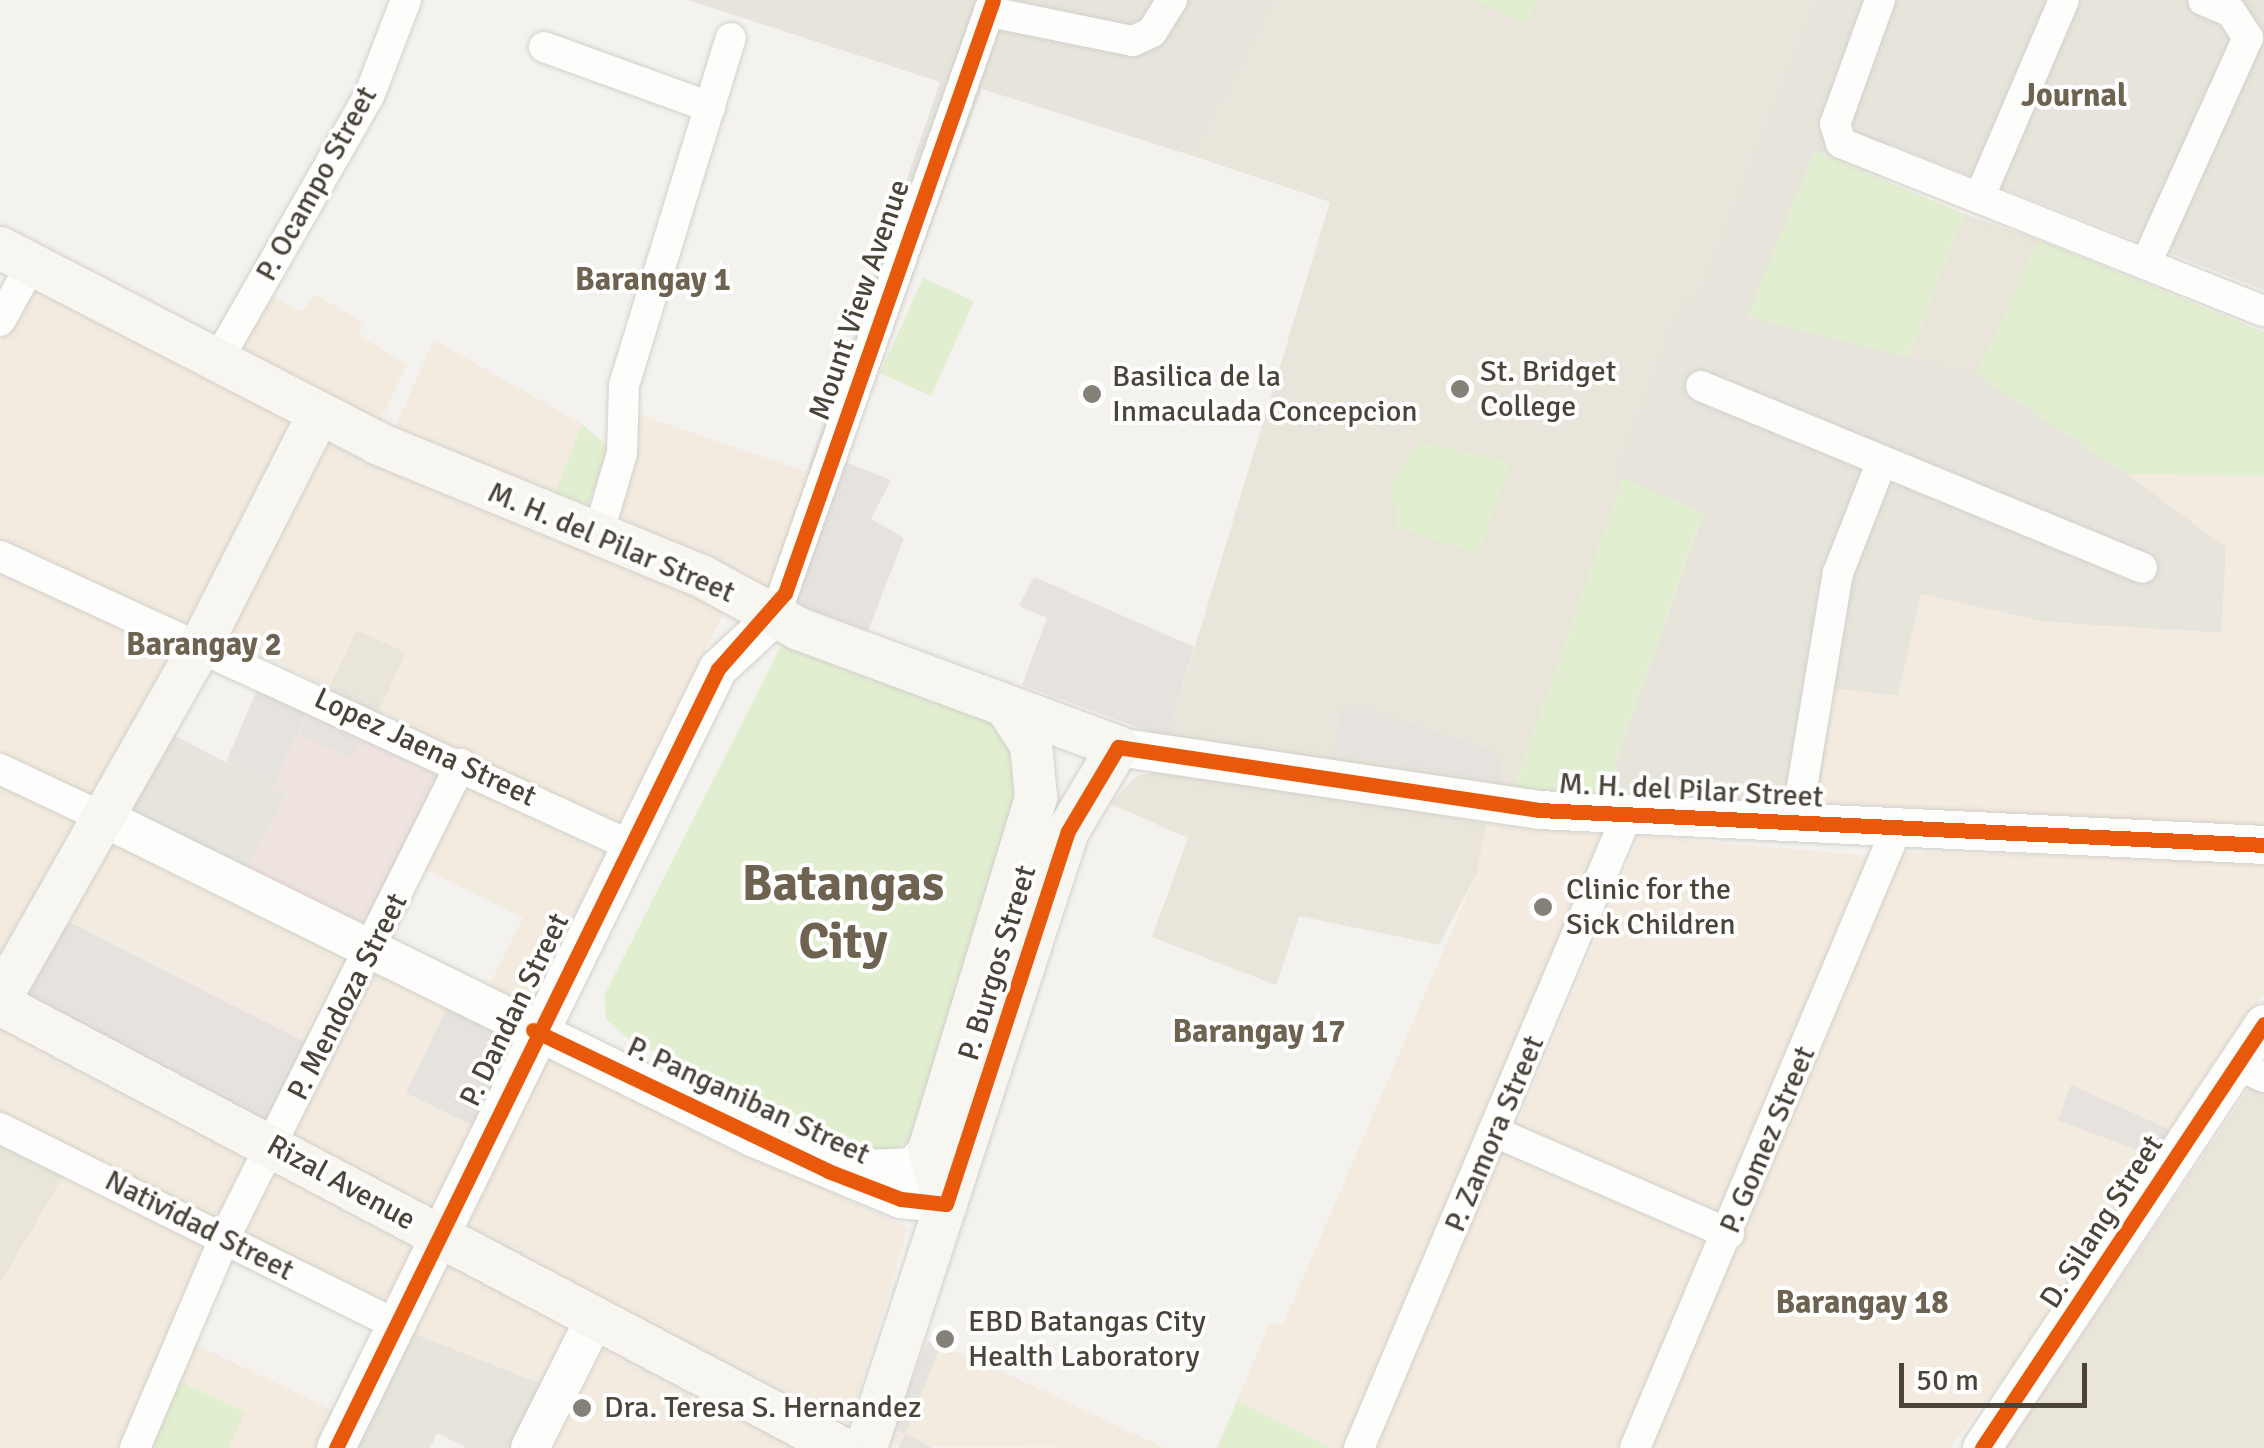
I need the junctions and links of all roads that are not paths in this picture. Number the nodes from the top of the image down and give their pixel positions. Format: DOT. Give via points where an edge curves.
graph roads {
  1 [pos="406,0"];
  2 [pos="1172,0"];
  3 [pos="1880,0"];
  4 [pos="2064,0"];
  5 [pos="2203,0"];
  6 [pos="991,6"];
  7 [pos="731,38"];
  8 [pos="544,47"];
  9 [pos="710,107"];
  10 [pos="1980,196"];
  11 [pos="15,256"];
  12 [pos="2148,259"];
  13 [pos="2264,311"];
  14 [pos="0,321"];
  15 [pos="216,363"];
  16 [pos="1700,386"];
  17 [pos="319,414"];
  18 [pos="1882,463"];
  19 [pos="598,535"];
  20 [pos="0,556"];
  21 [pos="2142,568"];
  22 [pos="775,616"];
  23 [pos="201,646"];
  24 [pos="1009,710"];
  25 [pos="1118,746"];
  26 [pos="460,764"];
  27 [pos="0,769"];
  28 [pos="1036,784"];
  29 [pos="1082,800"];
  30 [pos="102,817"];
  31 [pos="1626,818"];
  32 [pos="1796,824"];
  33 [pos="1896,830"];
  34 [pos="629,845"];
  35 [pos="2264,845"];
  36 [pos="372,953"];
  37 [pos="0,1002"];
  38 [pos="2264,1024"];
  39 [pos="533,1030"];
  40 [pos="2251,1071"];
  41 [pos="0,1128"];
  42 [pos="1496,1132"];
  43 [pos="272,1145"];
  44 [pos="929,1150"];
  45 [pos="828,1171"];
  46 [pos="946,1204"];
  47 [pos="1729,1234"];
  48 [pos="439,1237"];
  49 [pos="224,1238"];
  50 [pos="595,1318"];
  51 [pos="397,1325"];
  52 [pos="135,1448"];
  53 [pos="336,1448"];
  54 [pos="530,1448"];
  55 [pos="841,1448"];
  56 [pos="866,1448"];
  57 [pos="1359,1448"];
  58 [pos="1635,1448"];
  59 [pos="1982,1448"];
  1 -- 15 [label="street, P. Ocampo Street" via="368,96"];
  2 -- 6 [label="street" via="1152,32 1133,41"];
  3 -- 10 [label="street" via="1835,137"];
  4 -- 10 [label="street"];
  5 -- 12 [label="street" via="2244,23 2248,38"];
  6 -- 22 [label="street, Mount View Avenue"];
  7 -- 9 [label="street"];
  8 -- 9 [label="street"];
  9 -- 19 [label="street" via="624,385 622,453"];
  10 -- 12 [label="street"];
  11 -- 14 [label="street"];
  11 -- 15 [label="main road, M. H. del Pilar Street"];
  12 -- 13 [label="street"];
  15 -- 17 [label="main road, M. H. del Pilar Street"];
  16 -- 18 [label="street"];
  17 -- 19 [label="main road, M. H. del Pilar Street"];
  17 -- 23 [label="main road"];
  18 -- 21 [label="street"];
  18 -- 32 [label="street" via="1838,573"];
  19 -- 22 [label="main road, M. H. del Pilar Street"];
  20 -- 23 [label="street, Lopez Jaena Street"];
  22 -- 24 [label="main road, M. H. del Pilar Street"];
  22 -- 34 [label="street, P. Dandan Street" via="718,669"];
  23 -- 26 [label="street, Lopez Jaena Street"];
  23 -- 30 [label="main road"];
  24 -- 25 [label="main road, M. H. del Pilar Street"];
  24 -- 28 [label="main road, P. Burgos Street" via="1031,746"];
  25 -- 29 [label="main road, P. Burgos Street"];
  25 -- 31 [label="street, M. H. del Pilar Street"];
  26 -- 34 [label="street, Lopez Jaena Street"];
  26 -- 36 [label="street, P. Mendoza Street"];
  27 -- 30 [label="street, P. Panganiban Street"];
  28 -- 29 [label="main road"];
  28 -- 44 [label="main road, P. Burgos Street"];
  29 -- 46 [label="main road, P. Burgos Street"];
  30 -- 36 [label="street, P. Panganiban Street"];
  30 -- 37 [label="main road"];
  31 -- 32 [label="street, M. H. del Pilar Street"];
  31 -- 42 [label="street, P. Zamora Street"];
  32 -- 33 [label="street, M. H. del Pilar Street"];
  33 -- 35 [label="street, M. H. del Pilar Street"];
  33 -- 47 [label="street, P. Gomez Street"];
  34 -- 39 [label="street, P. Dandan Street"];
  36 -- 39 [label="street, P. Panganiban Street"];
  36 -- 43 [label="street, P. Mendoza Street"];
  37 -- 43 [label="main road, Rizal Avenue"];
  38 -- 40 [label="street, D. Silang Street"];
  39 -- 45 [label="street, P. Panganiban Street"];
  39 -- 48 [label="street, P. Dandan Street"];
  40 -- 59 [label="street, D. Silang Street"];
  41 -- 49 [label="street, Natividad Street"];
  42 -- 47 [label="street"];
  42 -- 57 [label="street, P. Zamora Street"];
  43 -- 48 [label="main road, Rizal Avenue"];
  43 -- 49 [label="street, P. Mendoza Street"];
  44 -- 45 [label="street, P. Panganiban Street" via="912,1167"];
  44 -- 46 [label="main road"];
  45 -- 46 [label="street, P. Panganiban Street" via="901,1200"];
  46 -- 56 [label="main road, P. Burgos Street"];
  47 -- 58 [label="street, P. Gomez Street"];
  48 -- 50 [label="main road, Rizal Avenue"];
  48 -- 51 [label="street, P. Dandan Street"];
  49 -- 51 [label="street, Natividad Street"];
  49 -- 52 [label="street, P. Mendoza Street"];
  50 -- 54 [label="street"];
  50 -- 55 [label="main road, Rizal Avenue"];
  51 -- 53 [label="street, P. Dandan Street"];
}
